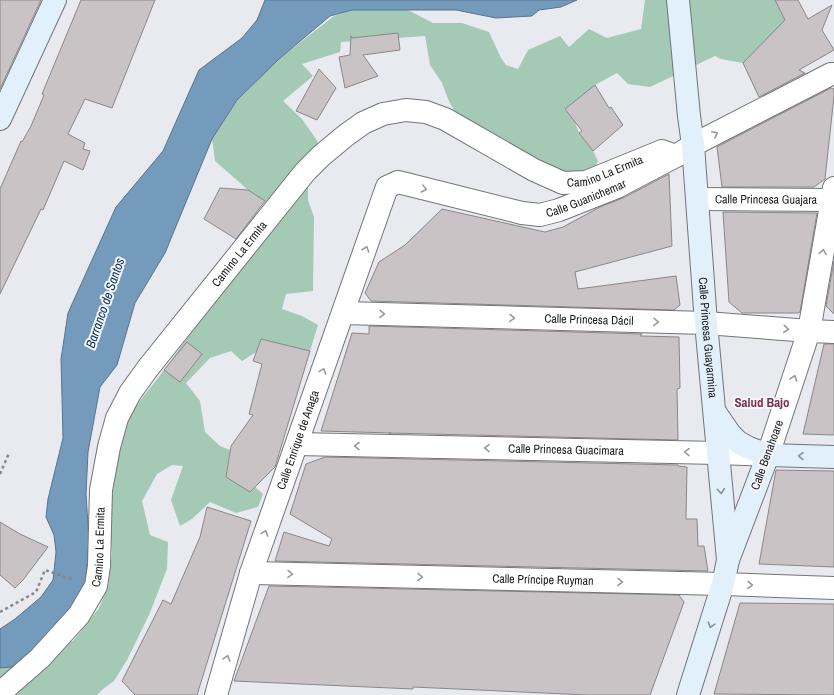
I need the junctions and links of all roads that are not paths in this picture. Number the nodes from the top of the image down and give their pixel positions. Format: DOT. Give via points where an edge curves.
graph roads {
  1 [pos="55,0"];
  2 [pos="678,0"];
  3 [pos="834,74"];
  4 [pos="0,119"];
  5 [pos="684,151"];
  6 [pos="387,187"];
  7 [pos="833,196"];
  8 [pos="697,199"];
  9 [pos="344,313"];
  10 [pos="706,323"];
  11 [pos="809,331"];
  12 [pos="834,332"];
  13 [pos="714,411"];
  14 [pos="297,444"];
  15 [pos="718,453"];
  16 [pos="768,455"];
  17 [pos="834,457"];
  18 [pos="728,560"];
  19 [pos="251,574"];
  20 [pos="723,584"];
  21 [pos="834,588"];
  22 [pos="0,693"];
  23 [pos="216,695"];
  24 [pos="688,695"];
  1 -- 4 [label="street"];
  2 -- 5 [label="street, Calle Princesa Guayarmina" via="689,116"];
  5 -- 3 [label="street, Calle Guanichemar, one-way"];
  6 -- 5 [label="street, Calle Guanichemar, one-way" via="398,182 522,213 540,215 617,187"];
  5 -- 8 [label="street, Calle Princesa Guayarmina"];
  5 -- 22 [label="street, Camino La Ermita" via="662,151 586,182 564,183 534,170 445,119 426,112 406,110 383,114 363,122 345,136 305,172 130,392 117,418 102,483 96,586 79,615 40,658"];
  9 -- 6 [label="street, Calle Enrique de Anaga, one-way"];
  7 -- 8 [label="street, Calle Princesa Guajara"];
  11 -- 7 [label="street, Calle Benahoare, one-way"];
  8 -- 10 [label="street, Calle Princesa Guayarmina"];
  9 -- 10 [label="street, Calle Princesa Dácil, one-way"];
  14 -- 9 [label="street, Calle Enrique de Anaga, one-way"];
  10 -- 11 [label="street, Calle Princesa Dácil, one-way"];
  10 -- 13 [label="street, Calle Princesa Guayarmina"];
  11 -- 12 [label="street, Calle Princesa Dácil"];
  16 -- 11 [label="street, Calle Benahoare, one-way"];
  13 -- 15 [label="street, Calle Princesa Guayarmina"];
  13 -- 16 [label="street" via="734,438 749,448"];
  15 -- 14 [label="street, Calle Princesa Guacimara, one-way"];
  19 -- 14 [label="street, Calle Enrique de Anaga, one-way"];
  15 -- 16 [label="street, Calle Princesa Guacimara"];
  15 -- 18 [label="street, Calle Princesa Guayarmina, one-way"];
  17 -- 16 [label="street, Calle Princesa Guacimara, one-way"];
  16 -- 18 [label="street, Calle Benahoare"];
  18 -- 20 [label="street, Calle Benahoare"];
  19 -- 20 [label="street, Calle Príncipe Ruyman, one-way"];
  23 -- 19 [label="street, Calle Enrique de Anaga, one-way"];
  20 -- 21 [label="street, Calle Príncipe Ruyman, one-way"];
  20 -- 24 [label="street, Calle Benahoare, one-way"];
}
